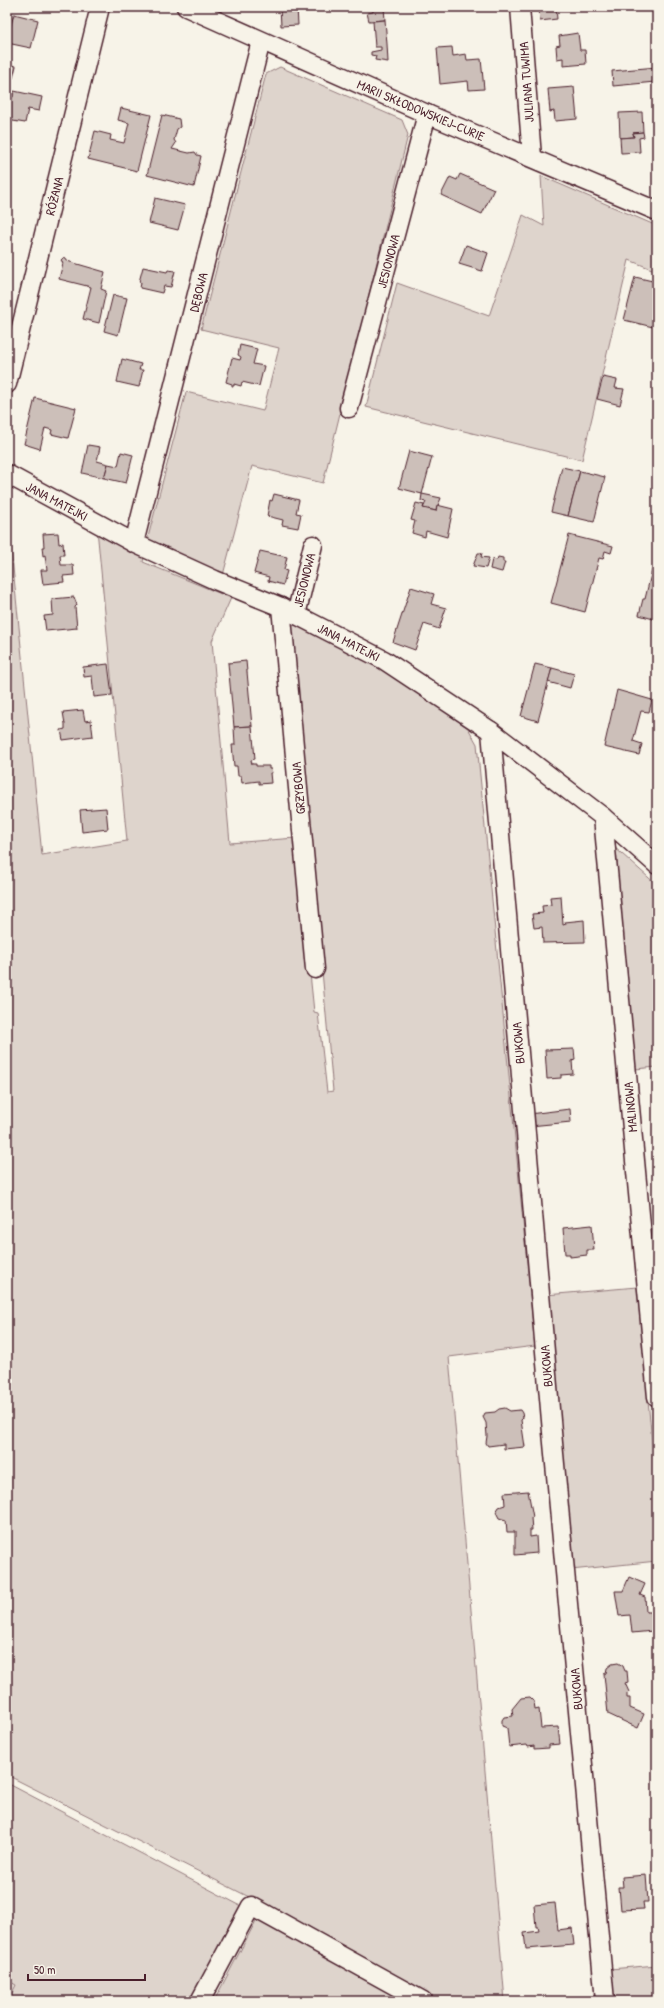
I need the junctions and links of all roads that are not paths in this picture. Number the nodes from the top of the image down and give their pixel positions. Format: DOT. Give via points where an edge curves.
graph roads {
  1 [pos="100,7"];
  2 [pos="186,7"];
  3 [pos="224,7"];
  4 [pos="520,7"];
  5 [pos="225,25"];
  6 [pos="260,41"];
  7 [pos="427,114"];
  8 [pos="532,157"];
  9 [pos="657,211"];
  10 [pos="7,384"];
  11 [pos="349,408"];
  12 [pos="7,474"];
  13 [pos="134,543"];
  14 [pos="313,546"];
  15 [pos="288,611"];
  16 [pos="491,731"];
  17 [pos="603,817"];
  18 [pos="657,865"];
  19 [pos="315,969"];
  20 [pos="657,1397"];
  21 [pos="200,2001"];
  22 [pos="423,2001"];
  23 [pos="605,2001"];
  1 -- 10 [label="street, RÓŻANA"];
  2 -- 5 [label="street, MARII SKŁODOWSKIEJ-CURIE"];
  3 -- 5 [label="street"];
  4 -- 8 [label="street, JULIANA TUWIMA"];
  5 -- 6 [label="street, MARII SKŁODOWSKIEJ-CURIE"];
  6 -- 7 [label="street, MARII SKŁODOWSKIEJ-CURIE"];
  6 -- 13 [label="street, DĘBOWA"];
  7 -- 8 [label="street, MARII SKŁODOWSKIEJ-CURIE"];
  7 -- 11 [label="street, JESIONOWA"];
  8 -- 9 [label="street, MARII SKŁODOWSKIEJ-CURIE"];
  12 -- 13 [label="street, JANA MATEJKI"];
  13 -- 15 [label="street, JANA MATEJKI"];
  14 -- 15 [label="street, JESIONOWA"];
  15 -- 16 [label="street, JANA MATEJKI" via="384,660"];
  15 -- 19 [label="street, GRZYBOWA"];
  16 -- 17 [label="street, JANA MATEJKI"];
  16 -- 23 [label="street, BUKOWA" via="532,1214"];
  17 -- 18 [label="street, JANA MATEJKI"];
  17 -- 20 [label="street, MALINOWA"];
  21 -- 22 [label="street" via="251,1906"];
}
